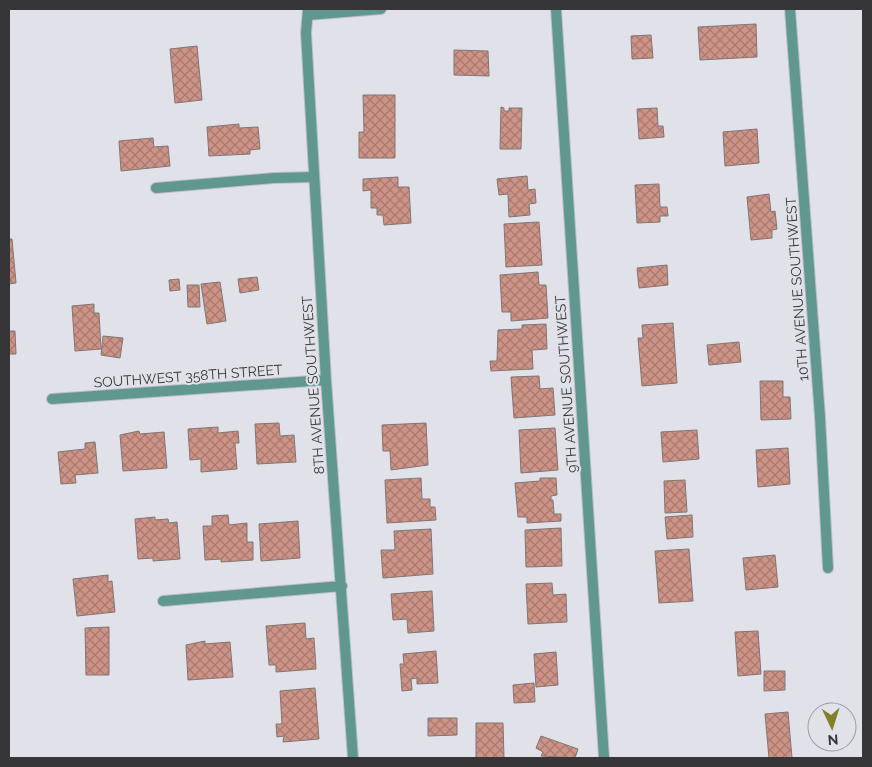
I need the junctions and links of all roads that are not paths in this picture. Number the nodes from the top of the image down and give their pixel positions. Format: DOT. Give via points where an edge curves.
graph roads {
  1 [pos="381,9"];
  2 [pos="556,9"];
  3 [pos="790,9"];
  4 [pos="308,12"];
  5 [pos="314,177"];
  6 [pos="156,188"];
  7 [pos="326,380"];
  8 [pos="52,399"];
  9 [pos="828,568"];
  10 [pos="342,586"];
  11 [pos="163,601"];
  12 [pos="353,758"];
  13 [pos="604,758"];
  1 -- 4 [label="street"];
  2 -- 13 [label="street, 9TH AVENUE SOUTHWEST"];
  3 -- 9 [label="street, 10TH AVENUE SOUTHWEST"];
  4 -- 5 [label="street, 8TH AVENUE SOUTHWEST" via="306,33"];
  5 -- 6 [label="street"];
  5 -- 7 [label="street, 8TH AVENUE SOUTHWEST"];
  7 -- 8 [label="street, SOUTHWEST 358TH STREET"];
  7 -- 10 [label="street, 8TH AVENUE SOUTHWEST"];
  10 -- 11 [label="street"];
  10 -- 12 [label="street, 8TH AVENUE SOUTHWEST"];
}
